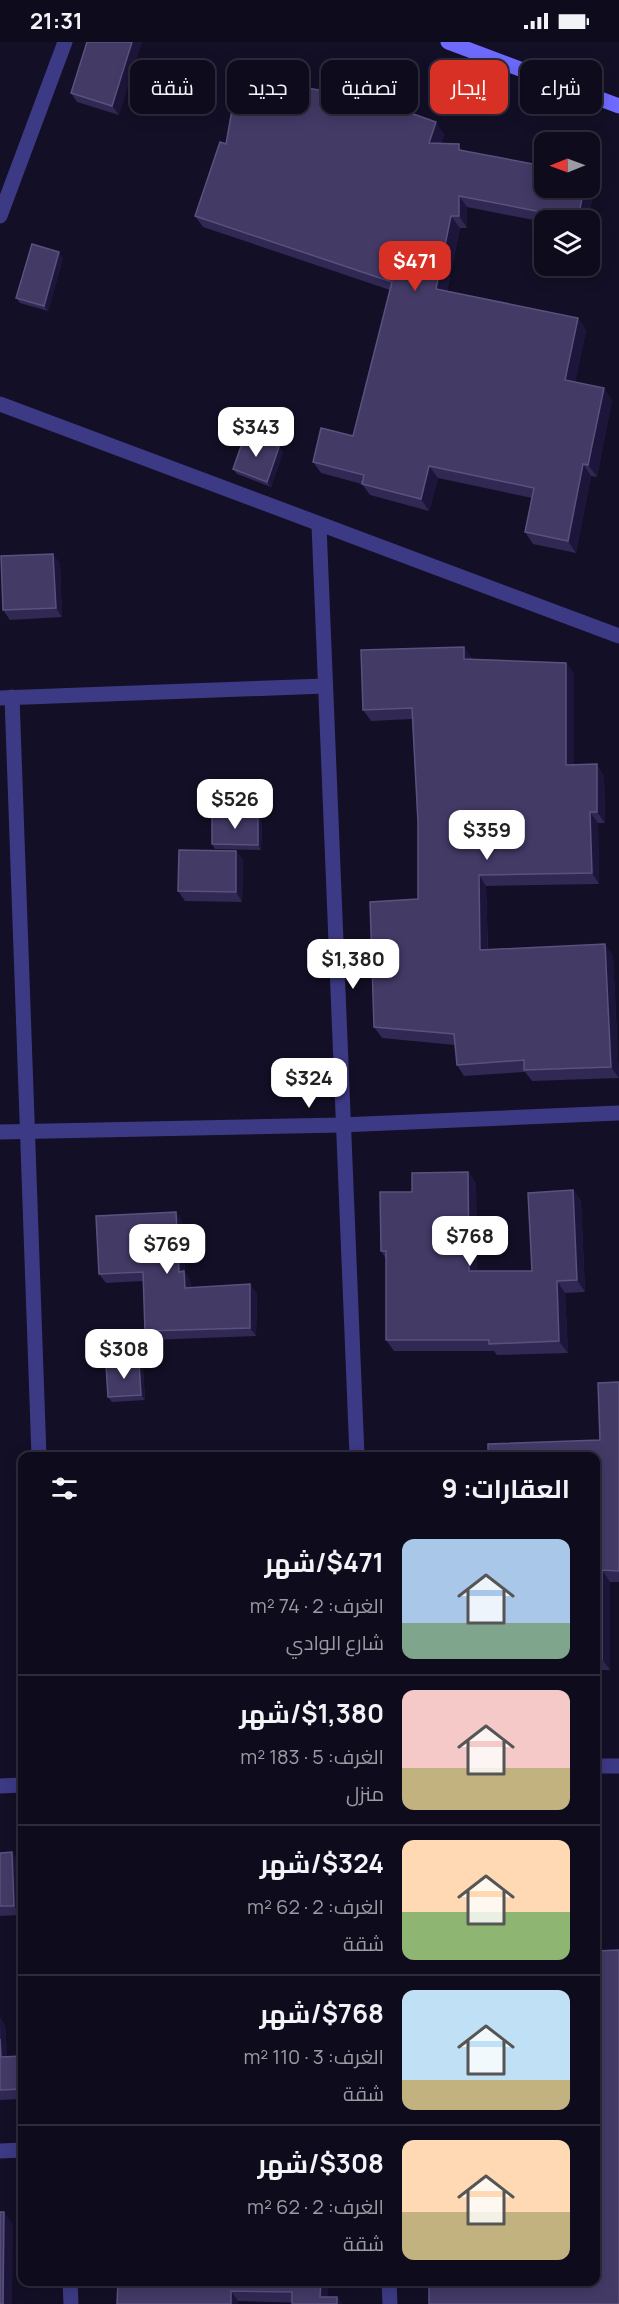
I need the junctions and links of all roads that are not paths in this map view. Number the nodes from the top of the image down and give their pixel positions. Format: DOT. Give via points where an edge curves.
graph roads {
  1 [pos="65,42"];
  2 [pos="448,42"];
  3 [pos="619,106"];
  4 [pos="0,216"];
  5 [pos="0,404"];
  6 [pos="319,525"];
  7 [pos="619,636"];
  8 [pos="325,686"];
  9 [pos="6,698"];
  10 [pos="619,1113"];
  11 [pos="341,1125"];
  12 [pos="28,1130"];
  13 [pos="0,1132"];
  14 [pos="39,1452"];
  15 [pos="357,1452"];
  16 [pos="600,1766"];
  17 [pos="619,1766"];
  18 [pos="18,1785"];
  19 [pos="0,1786"];
  20 [pos="18,2150"];
  21 [pos="0,2151"];
  22 [pos="70,2286"];
  23 [pos="389,2286"];
  24 [pos="71,2304"];
  25 [pos="390,2304"];
  1 -- 4 [label="street"];
  2 -- 3 [label="main road"];
  5 -- 6 [label="street"];
  6 -- 7 [label="street"];
  6 -- 8 [label="street"];
  8 -- 9 [label="street"];
  8 -- 11 [label="street"];
  9 -- 12 [label="street"];
  10 -- 11 [label="street"];
  11 -- 12 [label="street"];
  11 -- 15 [label="street"];
  12 -- 13 [label="street"];
  12 -- 14 [label="street"];
  16 -- 17 [label="street"];
  18 -- 19 [label="street"];
  20 -- 21 [label="street"];
  22 -- 24 [label="street"];
  23 -- 25 [label="street"];
}
